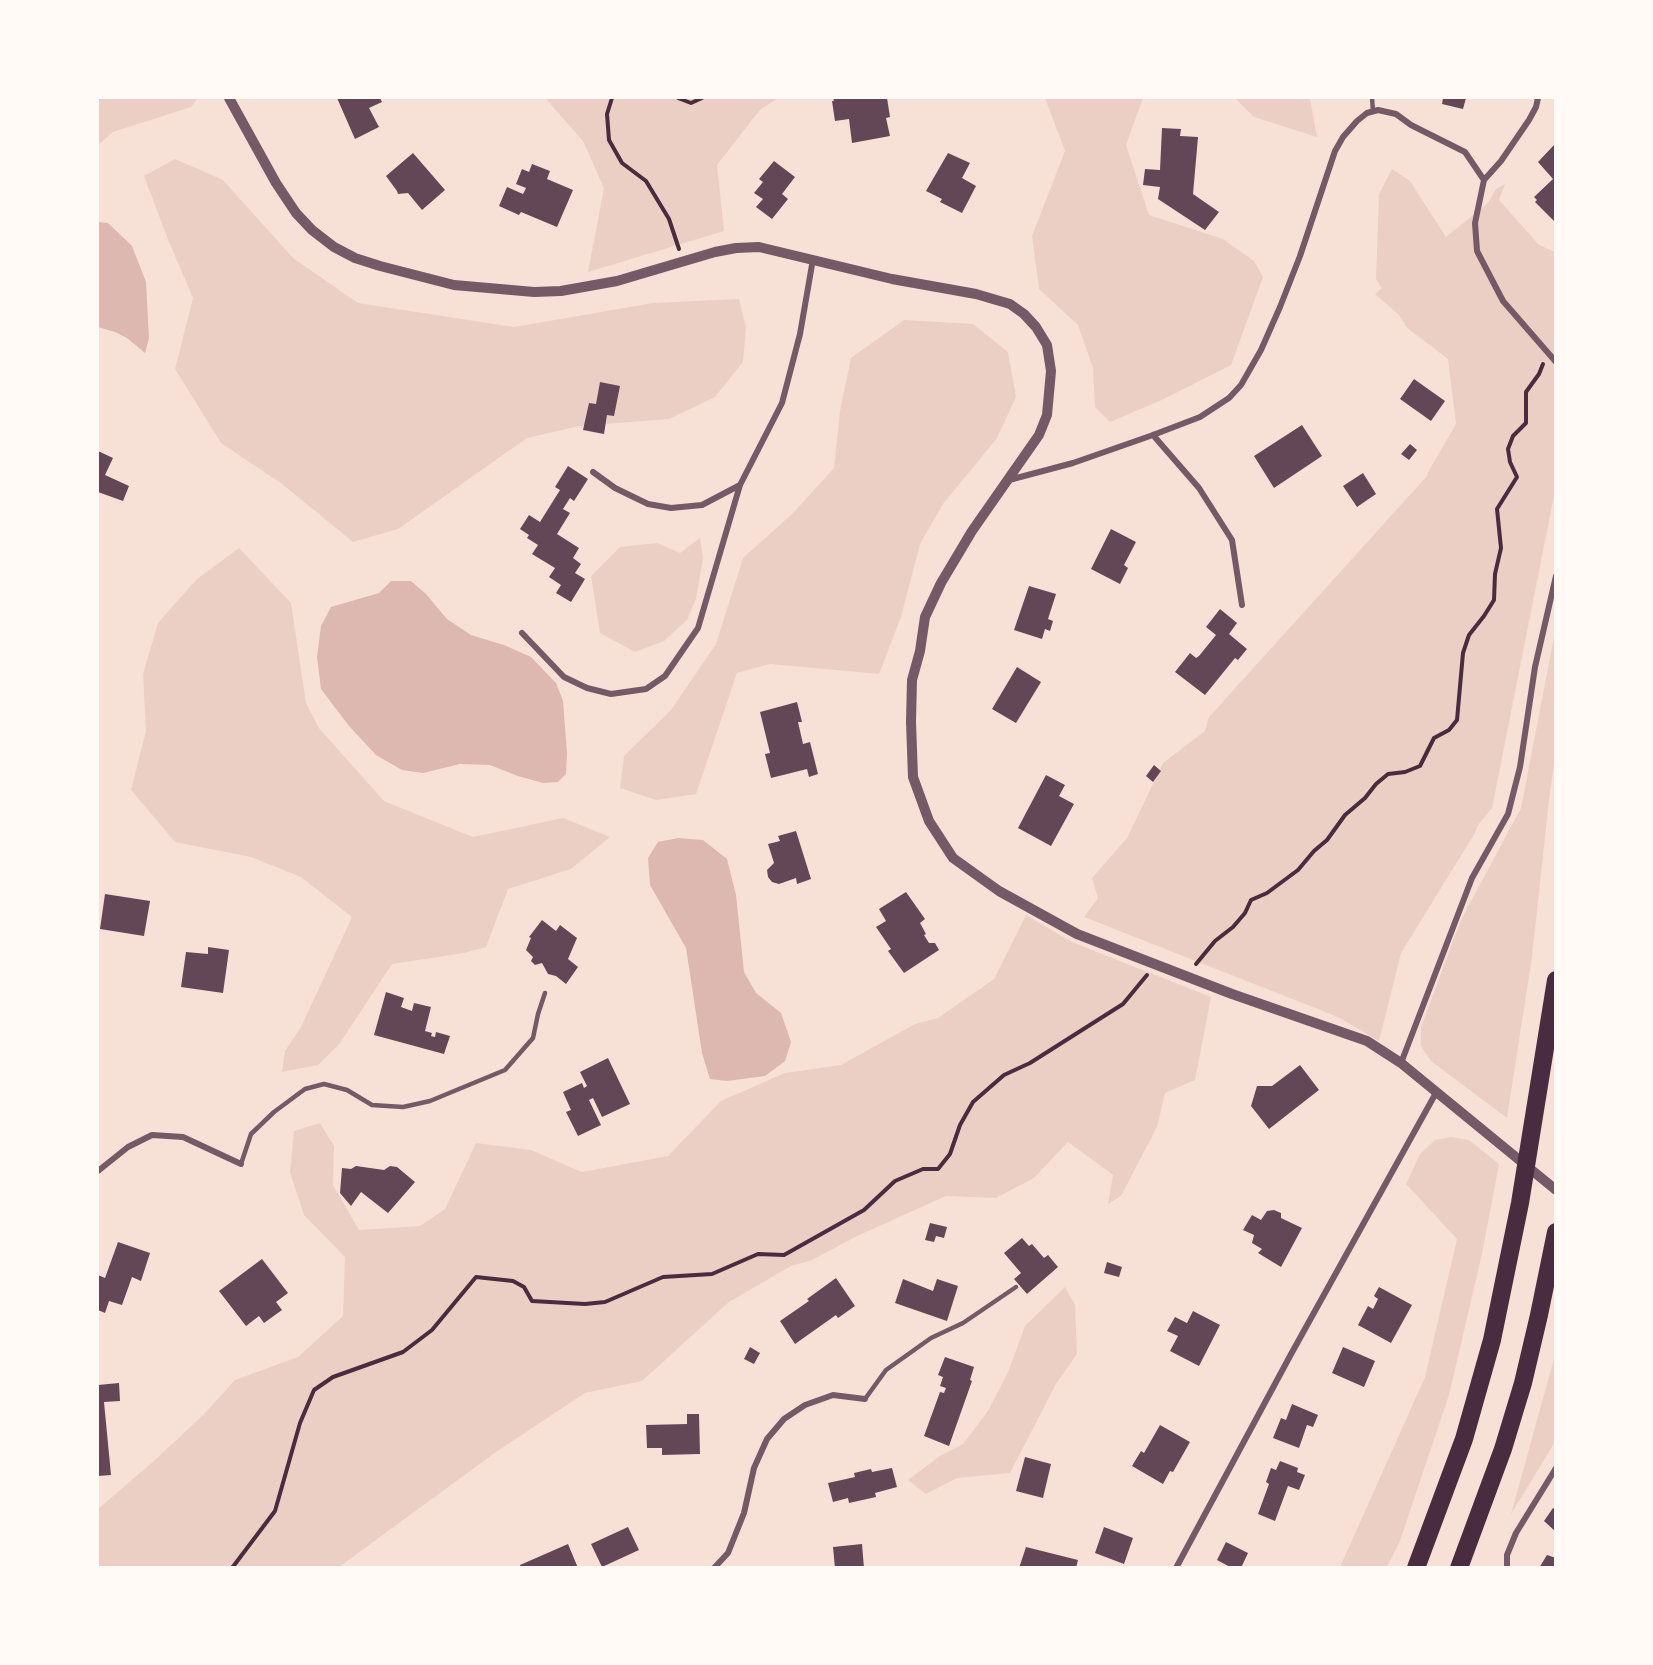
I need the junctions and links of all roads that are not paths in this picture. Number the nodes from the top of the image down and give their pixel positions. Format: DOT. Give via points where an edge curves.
graph roads {
  1 [pos="229,98"];
  2 [pos="1372,98"];
  3 [pos="1538,98"];
  4 [pos="1375,111"];
  5 [pos="1484,180"];
  6 [pos="813,259"];
  7 [pos="1556,362"];
  8 [pos="1153,435"];
  9 [pos="592,472"];
  10 [pos="1009,480"];
  11 [pos="740,485"];
  12 [pos="1556,576"];
  13 [pos="1242,605"];
  14 [pos="522,633"];
  15 [pos="1556,980"];
  16 [pos="545,993"];
  17 [pos="1401,1063"];
  18 [pos="1437,1091"];
  19 [pos="241,1164"];
  20 [pos="98,1171"];
  21 [pos="1556,1190"];
  22 [pos="1556,1232"];
  23 [pos="1016,1287"];
  24 [pos="865,1399"];
  25 [pos="1556,1468"];
  26 [pos="714,1568"];
  27 [pos="1176,1568"];
  28 [pos="1416,1568"];
  29 [pos="1460,1568"];
  30 [pos="1507,1568"];
  1 -- 6 [label="street" via="296,213 334,247 380,266 454,285 534,292 617,281 736,248 759,248"];
  2 -- 4 [label="lane"];
  3 -- 5 [label="street" via="1528,120"];
  4 -- 5 [label="street" via="1396,114 1465,152"];
  4 -- 8 [label="street" via="1358,121 1335,151 1280,307 1241,385 1200,417"];
  5 -- 7 [label="street" via="1474,223 1477,251 1503,301"];
  6 -- 10 [label="street" via="1010,304 1036,327 1047,345 1051,371 1047,414 1039,435"];
  6 -- 11 [label="street" via="800,334 782,403"];
  8 -- 10 [label="street"];
  8 -- 13 [label="street" via="1199,488 1232,540"];
  9 -- 11 [label="street" via="648,504 671,508 702,505"];
  10 -- 17 [label="street" via="941,583 925,617 912,680 913,777 929,821 953,858 999,891 1077,934 1367,1041"];
  11 -- 14 [label="street" via="698,628 665,676 646,689 611,694 587,688 564,677"];
  12 -- 17 [label="street" via="1508,814 1472,878"];
  15 -- 28 [label="highway" via="1520,1203 1492,1340 1464,1439"];
  16 -- 19 [label="lane" via="533,1038 505,1070 430,1101 404,1107 372,1105 347,1090 324,1084 304,1089 251,1134"];
  17 -- 18 [label="street"];
  18 -- 21 [label="street"];
  18 -- 27 [label="street"];
  19 -- 20 [label="street" via="183,1137 152,1135 128,1147"];
  22 -- 29 [label="highway" via="1523,1383"];
  23 -- 24 [label="lane" via="886,1370"];
  24 -- 26 [label="street" via="833,1395 784,1419 767,1439 728,1553"];
  25 -- 30 [label="street" via="1516,1533 1506,1555"];
}
